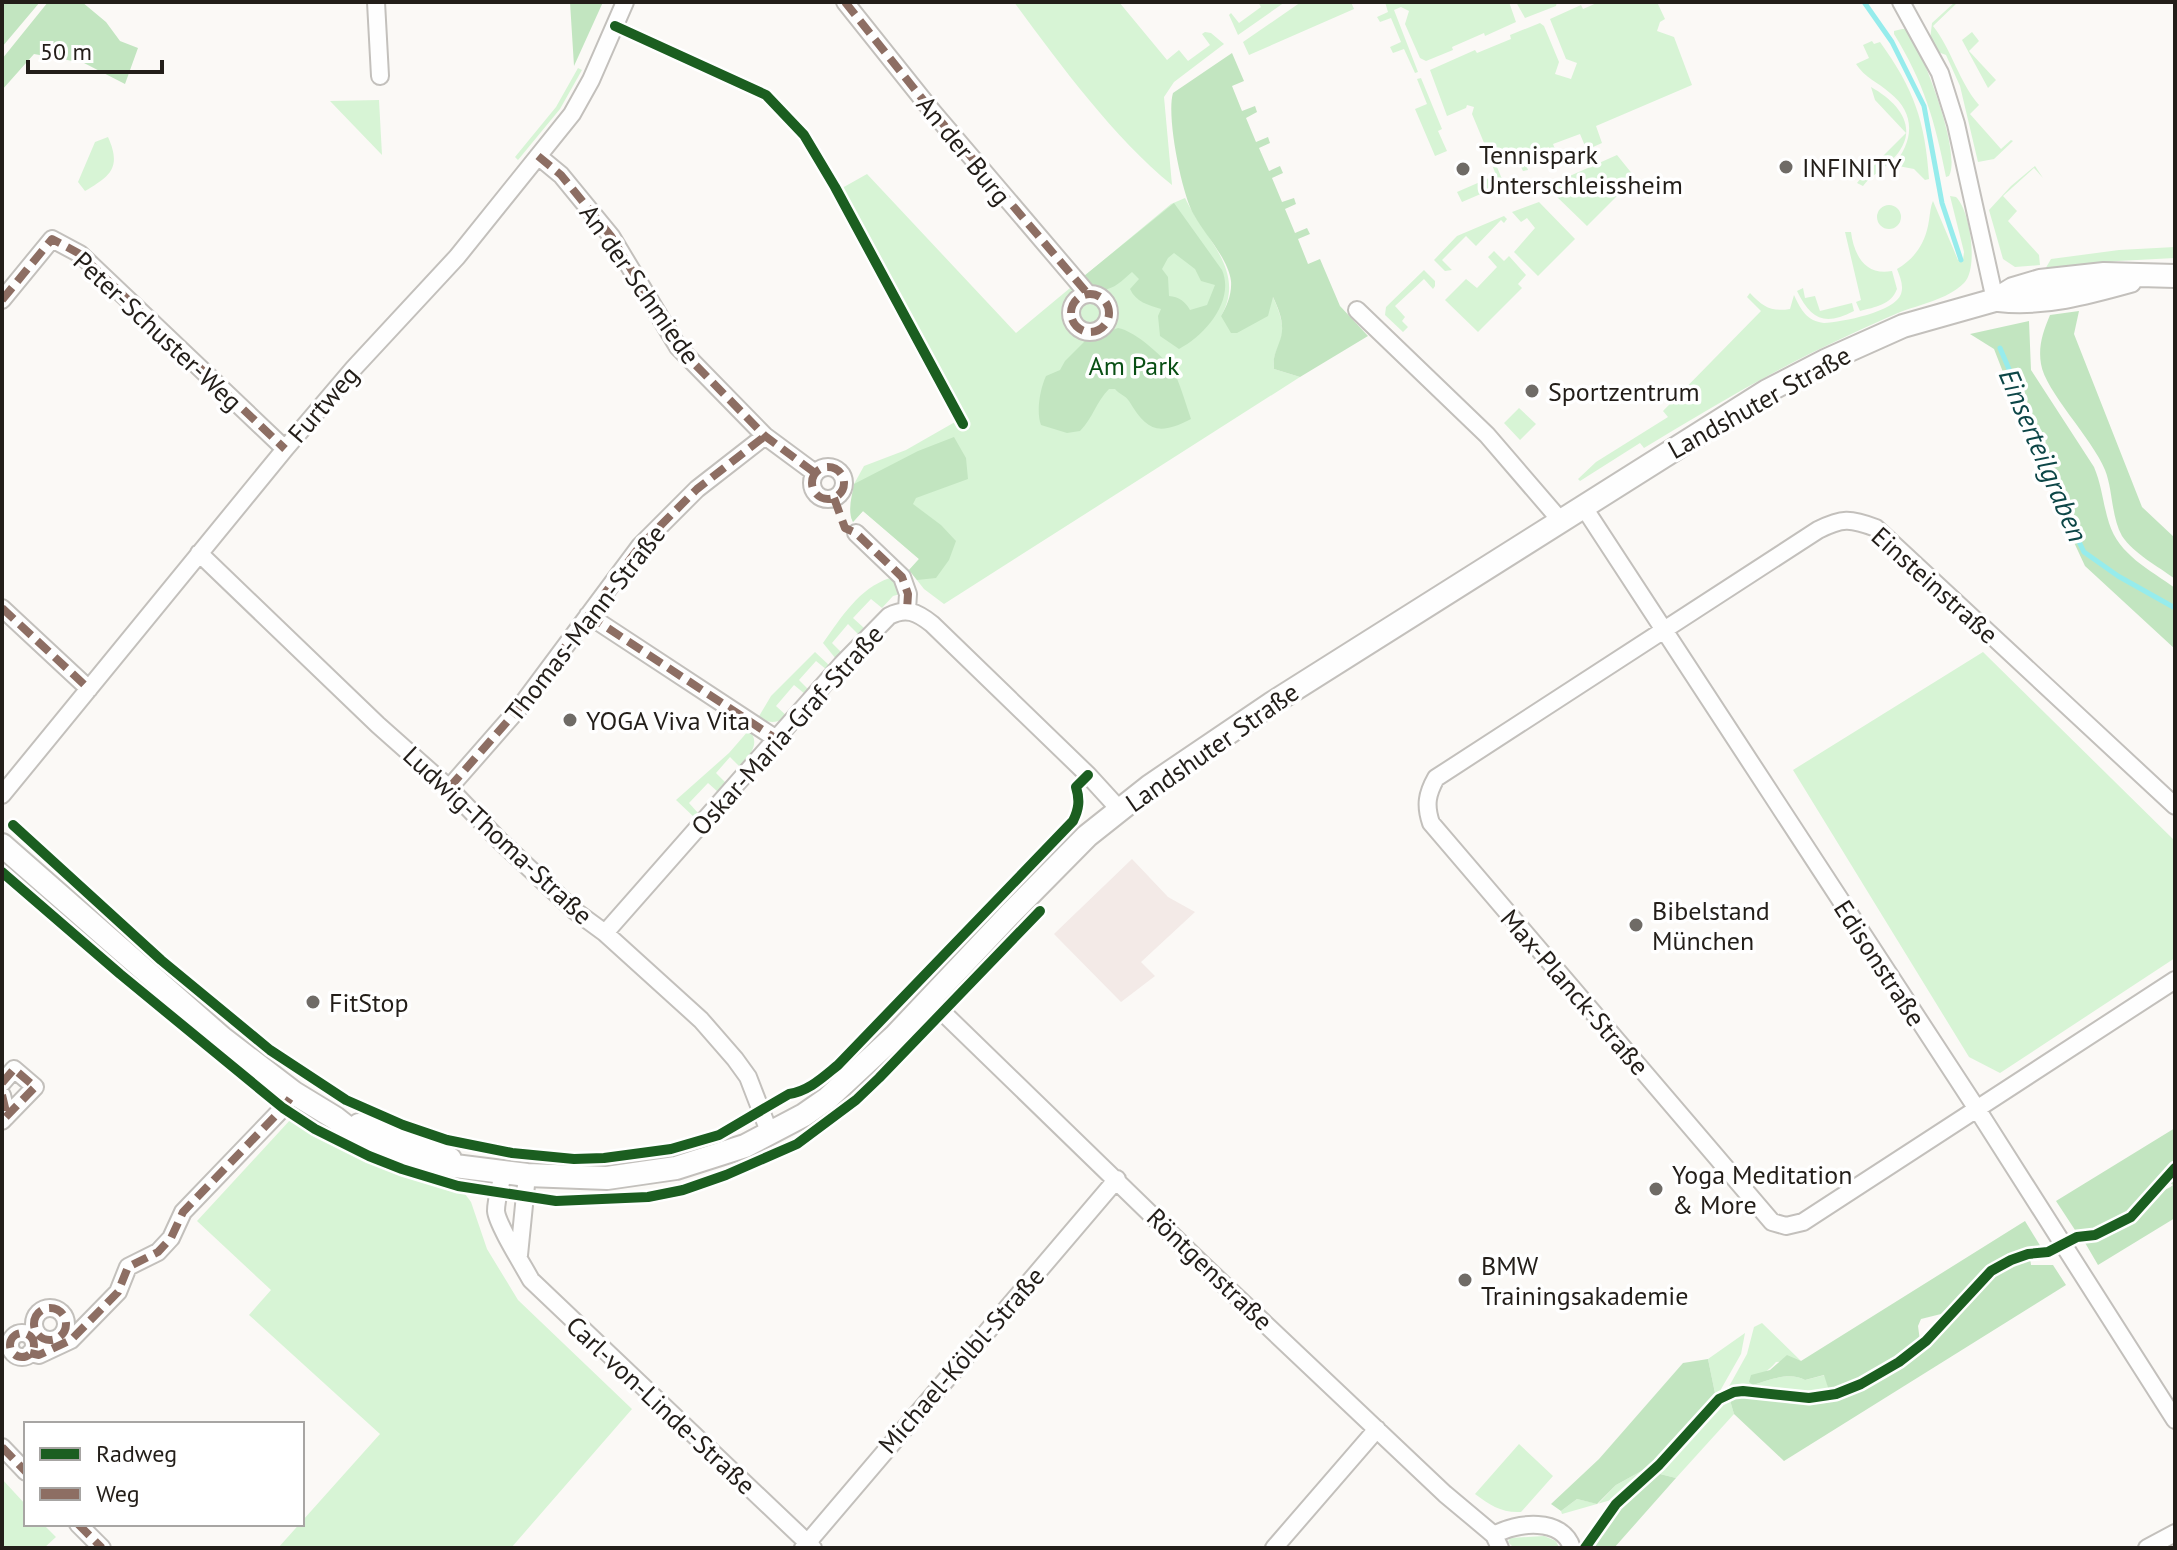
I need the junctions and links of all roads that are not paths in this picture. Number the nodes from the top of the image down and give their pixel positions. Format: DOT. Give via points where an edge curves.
graph roads {
  1 [pos="376,2"];
  2 [pos="625,2"];
  3 [pos="845,2"];
  4 [pos="1901,2"];
  5 [pos="380,76"];
  6 [pos="538,156"];
  7 [pos="2175,276"];
  8 [pos="1088,294"];
  9 [pos="2,300"];
  10 [pos="1995,300"];
  11 [pos="1357,310"];
  12 [pos="765,436"];
  13 [pos="285,449"];
  14 [pos="815,473"];
  15 [pos="1583,506"];
  16 [pos="1561,521"];
  17 [pos="856,533"];
  18 [pos="199,553"];
  19 [pos="2,608"];
  20 [pos="907,610"];
  21 [pos="588,615"];
  22 [pos="1665,629"];
  23 [pos="89,689"];
  24 [pos="778,740"];
  25 [pos="449,788"];
  26 [pos="2,795"];
  27 [pos="2175,806"];
  28 [pos="1120,810"];
  29 [pos="2,845"];
  30 [pos="605,933"];
  31 [pos="2175,980"];
  32 [pos="929,999"];
  33 [pos="2,1083"];
  34 [pos="294,1093"];
  35 [pos="2,1095"];
  36 [pos="1977,1109"];
  37 [pos="4,1119"];
  38 [pos="770,1134"];
  39 [pos="503,1173"];
  40 [pos="527,1175"];
  41 [pos="1117,1179"];
  42 [pos="519,1255"];
  43 [pos="67,1337"];
  44 [pos="33,1341"];
  45 [pos="6,1352"];
  46 [pos="2175,1420"];
  47 [pos="1377,1429"];
  48 [pos="2,1447"];
  49 [pos="24,1470"];
  50 [pos="80,1526"];
  51 [pos="2175,1533"];
  52 [pos="1497,1542"];
  53 [pos="807,1546"];
  54 [pos="102,1548"];
  55 [pos="1274,1548"];
  56 [pos="1572,1548"];
  57 [pos="2147,1548"];
  1 -- 5 [label="street"];
  2 -- 6 [label="street, Furtweg" via="572,114"];
  3 -- 8 [label="street, An der Burg"];
  4 -- 10 [label="street" via="1940,73"];
  6 -- 12 [label="street, An der Schmiede" via="561,175 611,236 678,347"];
  6 -- 13 [label="street, Furtweg" via="457,257"];
  7 -- 10 [label="main road, Landshuter Straße" via="2104,274 2040,281"];
  9 -- 13 [label="street, Peter-Schuster-Weg" via="52,239 80,254"];
  10 -- 15 [label="main road, Landshuter Straße" via="1903,326 1827,360 1722,418"];
  11 -- 16 [label="street" via="1487,435"];
  12 -- 14 [label="street, An der Schmiede"];
  12 -- 21 [label="street, Thomas-Mann-Straße" via="697,489 640,546"];
  13 -- 18 [label="street, Furtweg"];
  15 -- 16 [label="main road, Landshuter Straße"];
  15 -- 22 [label="street, Edisonstraße"];
  16 -- 28 [label="main road, Landshuter Straße" via="1271,704"];
  17 -- 20 [label="street" via="902,577"];
  18 -- 23 [label="street, Furtweg"];
  18 -- 25 [label="street, Ludwig-Thoma-Straße"];
  19 -- 23 [label="street"];
  20 -- 24 [label="street, Oskar-Maria-Graf-Straße" via="889,616"];
  20 -- 28 [label="street, Oskar-Maria-Graf-Straße" via="932,624"];
  21 -- 24 [label="street"];
  21 -- 25 [label="street, Thomas-Mann-Straße" via="520,707"];
  22 -- 27 [label="street, Einsteinstraße" via="1818,530 1853,519 1876,528"];
  22 -- 36 [label="street, Edisonstraße"];
  22 -- 36 [label="street, Max-Planck-Straße" via="1436,778 1426,809 1431,823 1772,1222 1803,1222"];
  23 -- 26 [label="street, Furtweg"];
  24 -- 30 [label="street, Oskar-Maria-Graf-Straße"];
  25 -- 30 [label="street, Ludwig-Thoma-Straße" via="564,901"];
  28 -- 32 [label="main road, Landshuter Straße" via="1087,836"];
  29 -- 34 [label="main road, Landshuter Straße" via="222,1038"];
  30 -- 38 [label="street, Ludwig-Thoma-Straße" via="729,1051 748,1077"];
  31 -- 36 [label="street"];
  32 -- 38 [label="main road, Landshuter Straße" via="849,1081"];
  32 -- 41 [label="street, Röntgenstraße"];
  33 -- 37 [label="street" via="14,1069 35,1087"];
  34 -- 39 [label="main road, Landshuter Straße" via="363,1140 415,1161"];
  34 -- 43 [label="street" via="183,1212 158,1252 128,1267 118,1292"];
  35 -- 37 [label="street"];
  36 -- 46 [label="street, Edisonstraße"];
  38 -- 40 [label="main road, Landshuter Straße" via="712,1158 647,1173 607,1178"];
  39 -- 40 [label="main road, Landshuter Straße"];
  39 -- 42 [label="street, Carl-von-Linde-Straße" via="496,1213"];
  40 -- 42 [label="street"];
  41 -- 47 [label="street, Röntgenstraße"];
  41 -- 53 [label="street, Michael-Kölbl-Straße"];
  42 -- 53 [label="street, Carl-von-Linde-Straße" via="531,1280"];
  43 -- 44 [label="street" via="39,1355"];
  43 -- 44 [label="street" via="65,1320 50,1307 37,1313"];
  44 -- 45 [label="street" via="17,1356"];
  47 -- 52 [label="street, Röntgenstraße"];
  47 -- 55 [label="street"];
  48 -- 49 [label="street"];
  50 -- 54 [label="street"];
  51 -- 57 [label="street"];
  52 -- 56 [label="street, Röntgenstraße" via="1506,1528 1549,1525 1563,1532"];
}
